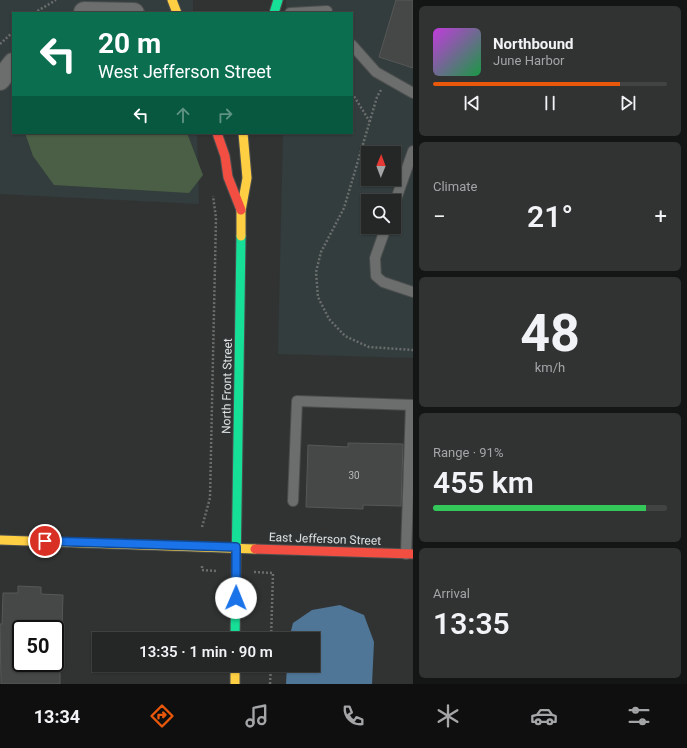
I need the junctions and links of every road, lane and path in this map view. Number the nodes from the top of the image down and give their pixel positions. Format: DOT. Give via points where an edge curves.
graph roads {
  1 [pos="56,0"];
  2 [pos="172,0"];
  3 [pos="278,0"];
  4 [pos="329,0"];
  5 [pos="88,8"];
  6 [pos="36,12"];
  7 [pos="125,12"];
  8 [pos="177,12"];
  9 [pos="274,12"];
  10 [pos="327,12"];
  11 [pos="12,33"];
  12 [pos="0,44"];
  13 [pos="353,46"];
  14 [pos="12,64"];
  15 [pos="0,80"];
  16 [pos="380,92"];
  17 [pos="413,93"];
  18 [pos="353,94"];
  19 [pos="370,122"];
  20 [pos="217,134"];
  21 [pos="243,134"];
  22 [pos="413,151"];
  23 [pos="398,194"];
  24 [pos="241,211"];
  25 [pos="384,234"];
  26 [pos="413,292"];
  27 [pos="413,350"];
  28 [pos="412,405"];
  29 [pos="293,501"];
  30 [pos="0,540"];
  31 [pos="236,547"];
  32 [pos="410,554"];
  33 [pos="235,632"];
  34 [pos="235,672"];
  35 [pos="270,672"];
  36 [pos="235,684"];
  37 [pos="270,684"];
  1 -- 6 [label="path"];
  2 -- 8 [label="main road"];
  3 -- 9 [label="main road"];
  4 -- 10 [label="lane"];
  5 -- 7 [label="street"];
  11 -- 12 [label="path"];
  13 -- 17 [label="lane" via="376,72"];
  14 -- 15 [label="street"];
  16 -- 19 [label="path"];
  18 -- 19 [label="path"];
  19 -- 27 [label="path" via="344,208 320,252 316,272 318,297 329,319 345,336 369,347"];
  20 -- 24 [label="main road" via="228,177"];
  21 -- 24 [label="main road, North Front Street" via="246,178"];
  22 -- 23 [label="lane"];
  24 -- 31 [label="main road, North Front Street"];
  25 -- 26 [label="lane" via="375,258 376,276 383,282"];
  28 -- 29 [label="lane" via="297,401"];
  28 -- 32 [label="lane"];
  30 -- 31 [label="main road, East Jefferson Street"];
  31 -- 32 [label="main road, East Jefferson Street"];
  31 -- 33 [label="main road, North Front Street"];
  34 -- 36 [label="main road"];
  35 -- 37 [label="path"];
}
